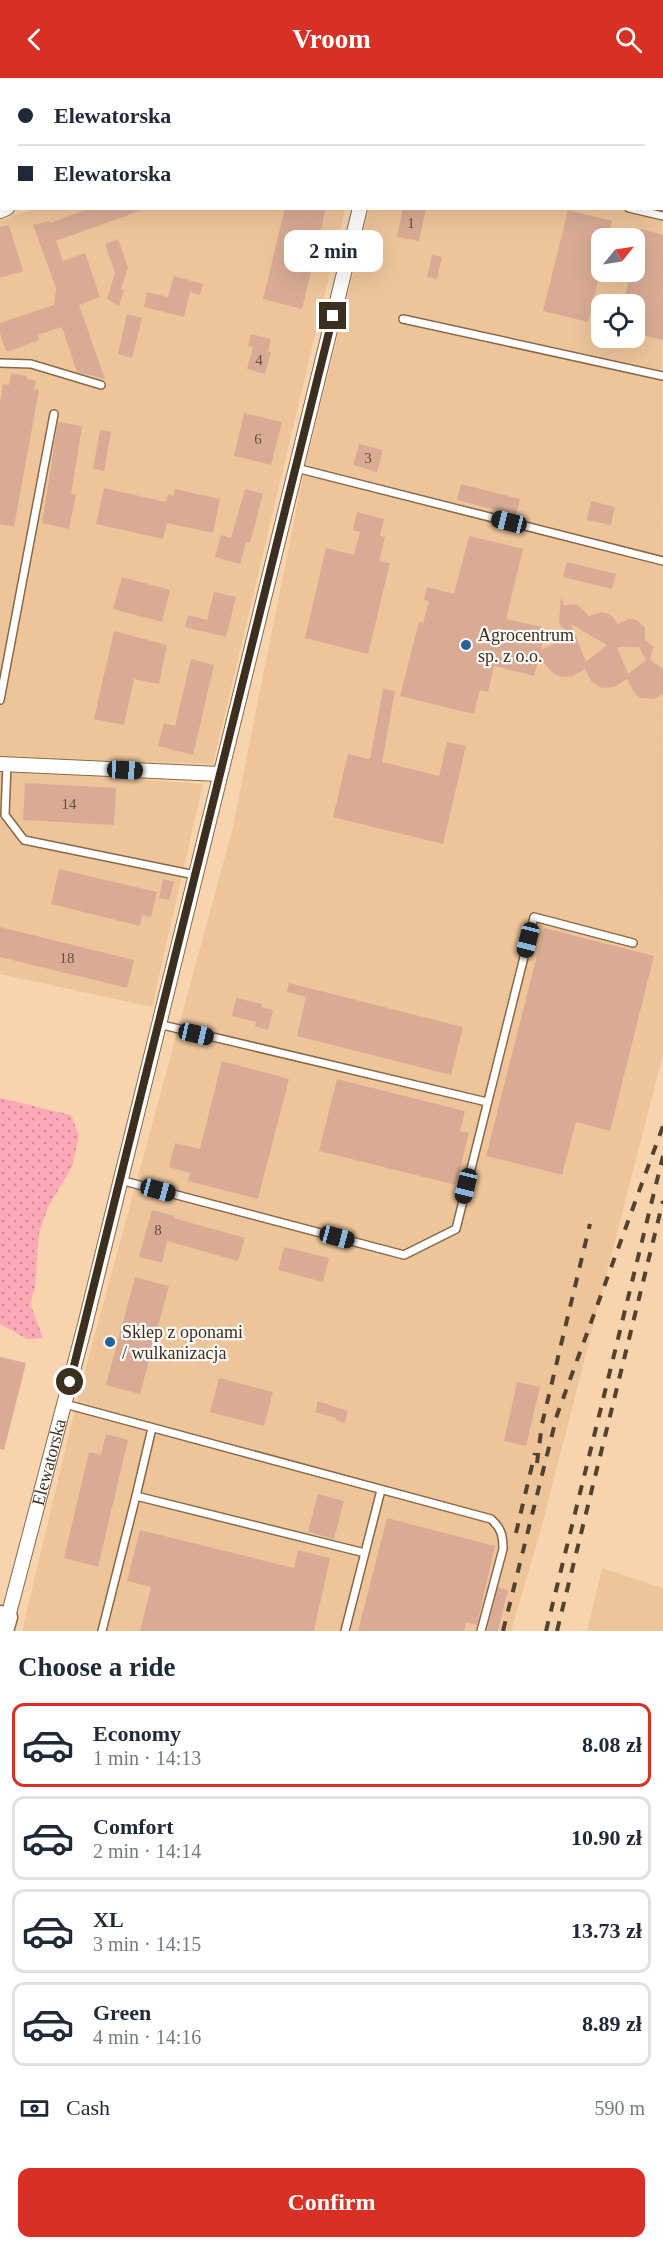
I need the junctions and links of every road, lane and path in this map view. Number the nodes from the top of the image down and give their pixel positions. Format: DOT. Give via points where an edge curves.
graph roads {
  1 [pos="360,210"];
  2 [pos="638,210"];
  3 [pos="663,216"];
  4 [pos="403,319"];
  5 [pos="0,363"];
  6 [pos="663,376"];
  7 [pos="101,385"];
  8 [pos="54,414"];
  9 [pos="296,468"];
  10 [pos="663,561"];
  11 [pos="0,700"];
  12 [pos="3,764"];
  13 [pos="220,774"];
  14 [pos="195,875"];
  15 [pos="633,943"];
  16 [pos="158,1024"];
  17 [pos="487,1102"];
  18 [pos="120,1180"];
  19 [pos="64,1404"];
  20 [pos="153,1428"];
  21 [pos="381,1490"];
  22 [pos="136,1496"];
  23 [pos="365,1552"];
  24 [pos="4,1621"];
  25 [pos="102,1631"];
  26 [pos="345,1631"];
  27 [pos="481,1631"];
  1 -- 9 [label="street, Elewatorska"];
  2 -- 3 [label="lane"];
  4 -- 6 [label="lane"];
  5 -- 7 [label="lane" via="31,364"];
  8 -- 11 [label="lane"];
  9 -- 10 [label="lane"];
  9 -- 13 [label="street, Elewatorska"];
  12 -- 13 [label="street"];
  12 -- 14 [label="lane" via="5,815 24,840"];
  13 -- 14 [label="street, Elewatorska"];
  14 -- 16 [label="street, Elewatorska"];
  15 -- 17 [label="lane" via="534,917"];
  16 -- 17 [label="lane"];
  16 -- 18 [label="street, Elewatorska"];
  17 -- 18 [label="lane" via="456,1229 404,1255"];
  18 -- 19 [label="street, Elewatorska"];
  19 -- 20 [label="lane"];
  19 -- 24 [label="street, Elewatorska"];
  20 -- 21 [label="lane"];
  20 -- 22 [label="lane"];
  21 -- 23 [label="lane"];
  21 -- 27 [label="lane" via="491,1519 498,1526 503,1549"];
  22 -- 23 [label="lane"];
  22 -- 25 [label="lane"];
  23 -- 26 [label="lane"];
}
